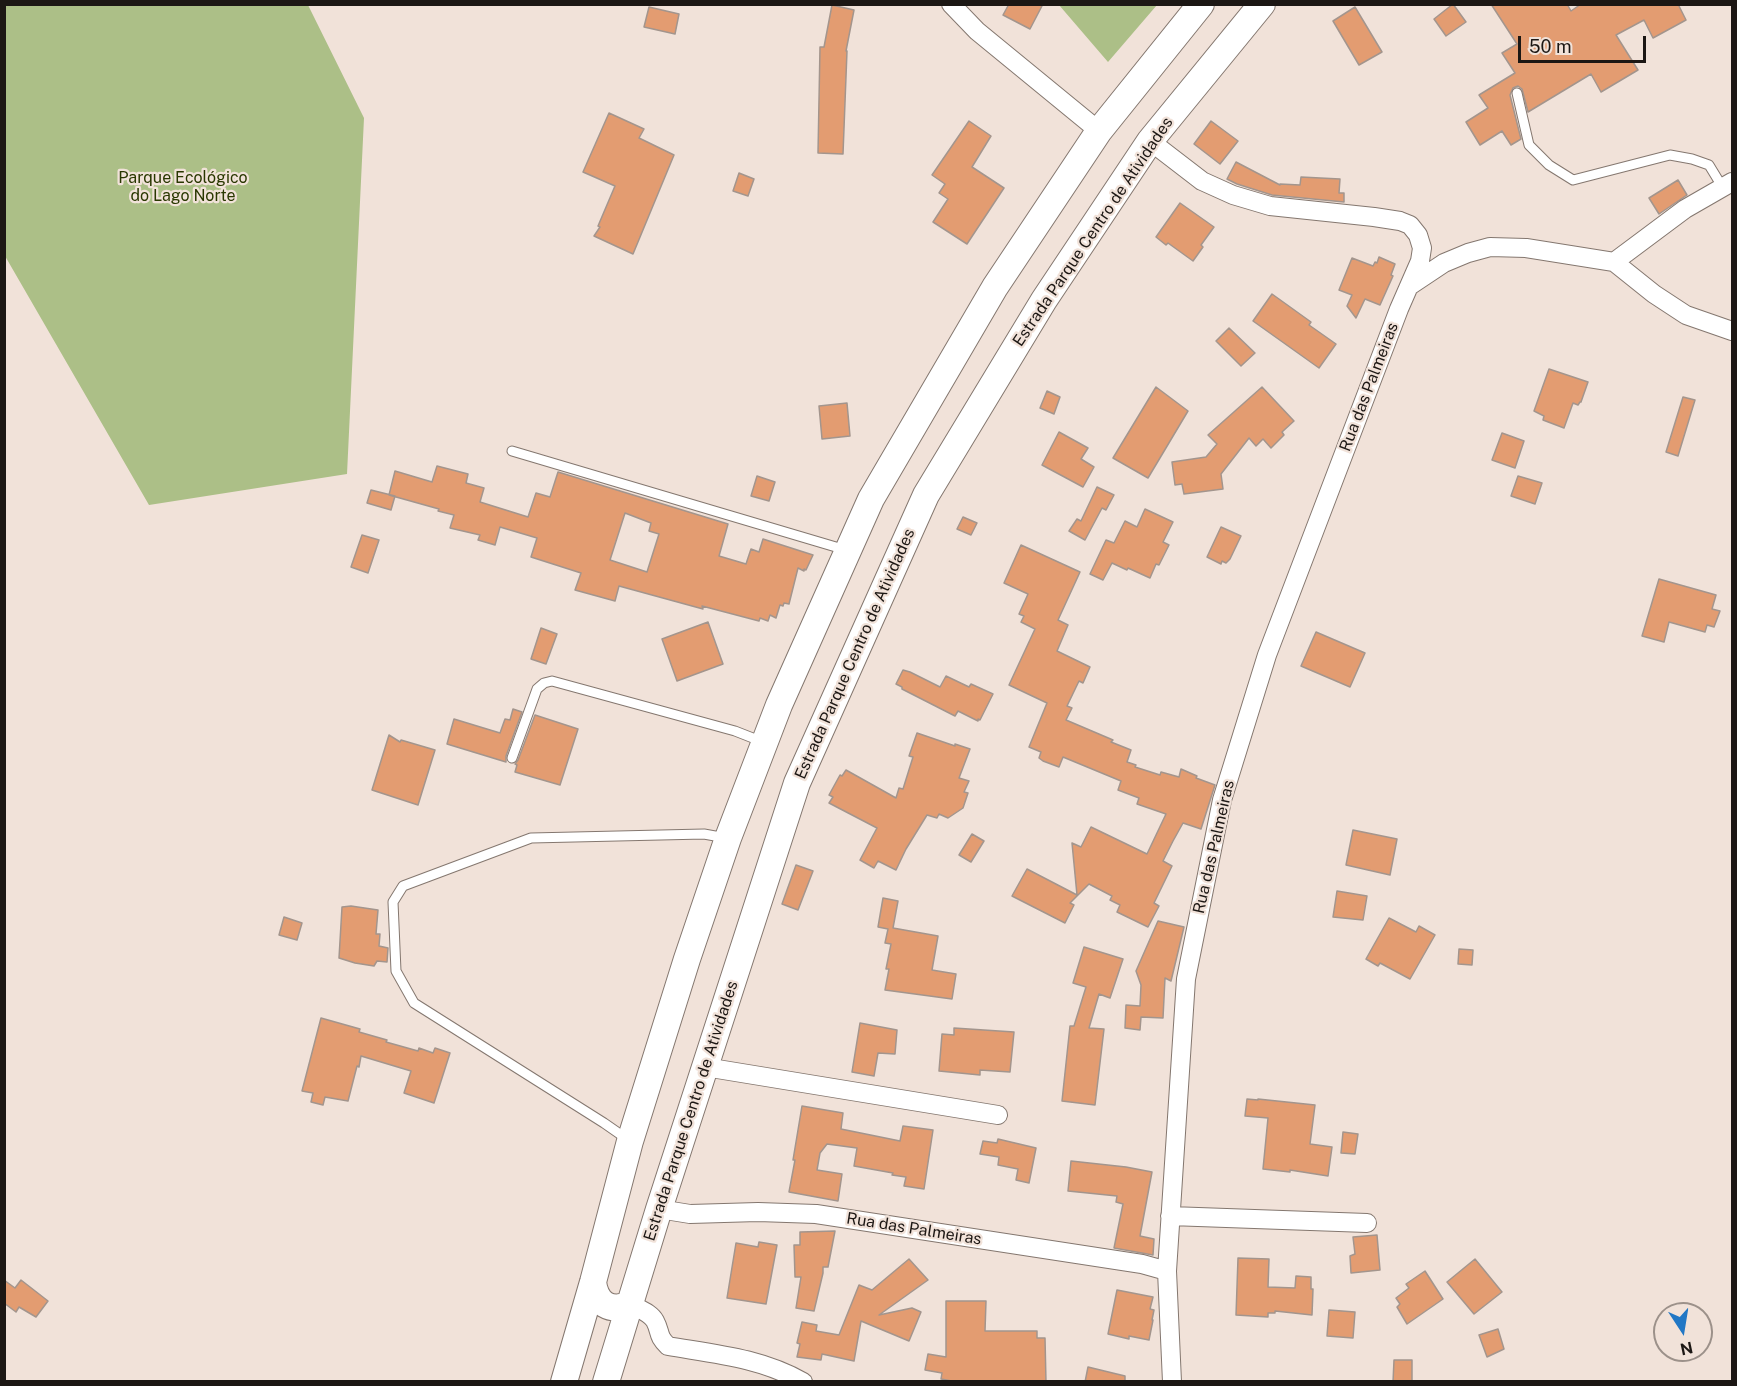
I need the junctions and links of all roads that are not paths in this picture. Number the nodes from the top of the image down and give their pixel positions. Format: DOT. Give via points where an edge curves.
graph roads {
  1 [pos="951,4"];
  2 [pos="1201,4"];
  3 [pos="1262,4"];
  4 [pos="1517,93"];
  5 [pos="1099,131"];
  6 [pos="1150,141"];
  7 [pos="1728,185"];
  8 [pos="1614,262"];
  9 [pos="1411,285"];
  10 [pos="1732,331"];
  11 [pos="512,451"];
  12 [pos="848,550"];
  13 [pos="765,743"];
  14 [pos="512,758"];
  15 [pos="728,838"];
  16 [pos="705,1067"];
  17 [pos="998,1115"];
  18 [pos="630,1141"];
  19 [pos="658,1209"];
  20 [pos="1170,1216"];
  21 [pos="1367,1224"];
  22 [pos="1167,1271"];
  23 [pos="593,1282"];
  24 [pos="630,1304"];
  25 [pos="564,1382"];
  26 [pos="606,1382"];
  27 [pos="803,1382"];
  28 [pos="1172,1382"];
  1 -- 5 [label="street" via="977,31"];
  2 -- 5 [label="main road"];
  3 -- 6 [label="main road, Estrada Parque Centro de Atividades"];
  4 -- 7 [label="lane" via="1529,145 1549,165 1574,180 1670,155 1709,165"];
  5 -- 12 [label="main road" via="995,287 871,499"];
  6 -- 9 [label="street, Rua das Palmeiras" via="1202,181 1233,195 1270,206 1374,217 1410,225 1422,248"];
  6 -- 16 [label="main road, Estrada Parque Centro de Atividades" via="1044,300 926,495 797,783"];
  7 -- 8 [label="street" via="1685,209"];
  8 -- 9 [label="street" via="1526,248 1490,247 1444,263"];
  8 -- 10 [label="street" via="1686,315"];
  9 -- 20 [label="street, Rua das Palmeiras" via="1267,655 1222,800 1186,979"];
  11 -- 12 [label="lane"];
  12 -- 13 [label="main road"];
  13 -- 14 [label="lane" via="735,731 552,681 537,689"];
  13 -- 15 [label="main road"];
  15 -- 18 [label="main road"];
  15 -- 18 [label="lane" via="704,834 531,838 403,886 393,902 396,970 414,1003"];
  16 -- 17 [label="street"];
  16 -- 19 [label="main road, Estrada Parque Centro de Atividades"];
  18 -- 23 [label="main road"];
  19 -- 22 [label="street, Rua das Palmeiras" via="690,1214 816,1214"];
  19 -- 24 [label="main road, Estrada Parque Centro de Atividades"];
  20 -- 21 [label="street"];
  20 -- 22 [label="street, Rua das Palmeiras"];
  22 -- 28 [label="street"];
  23 -- 24 [label="main road" via="598,1299 605,1305 622,1308"];
  23 -- 25 [label="main road"];
  24 -- 26 [label="main road, Estrada Parque Centro de Atividades"];
  24 -- 27 [label="street" via="650,1315 661,1340 668,1346 742,1358"];
}
